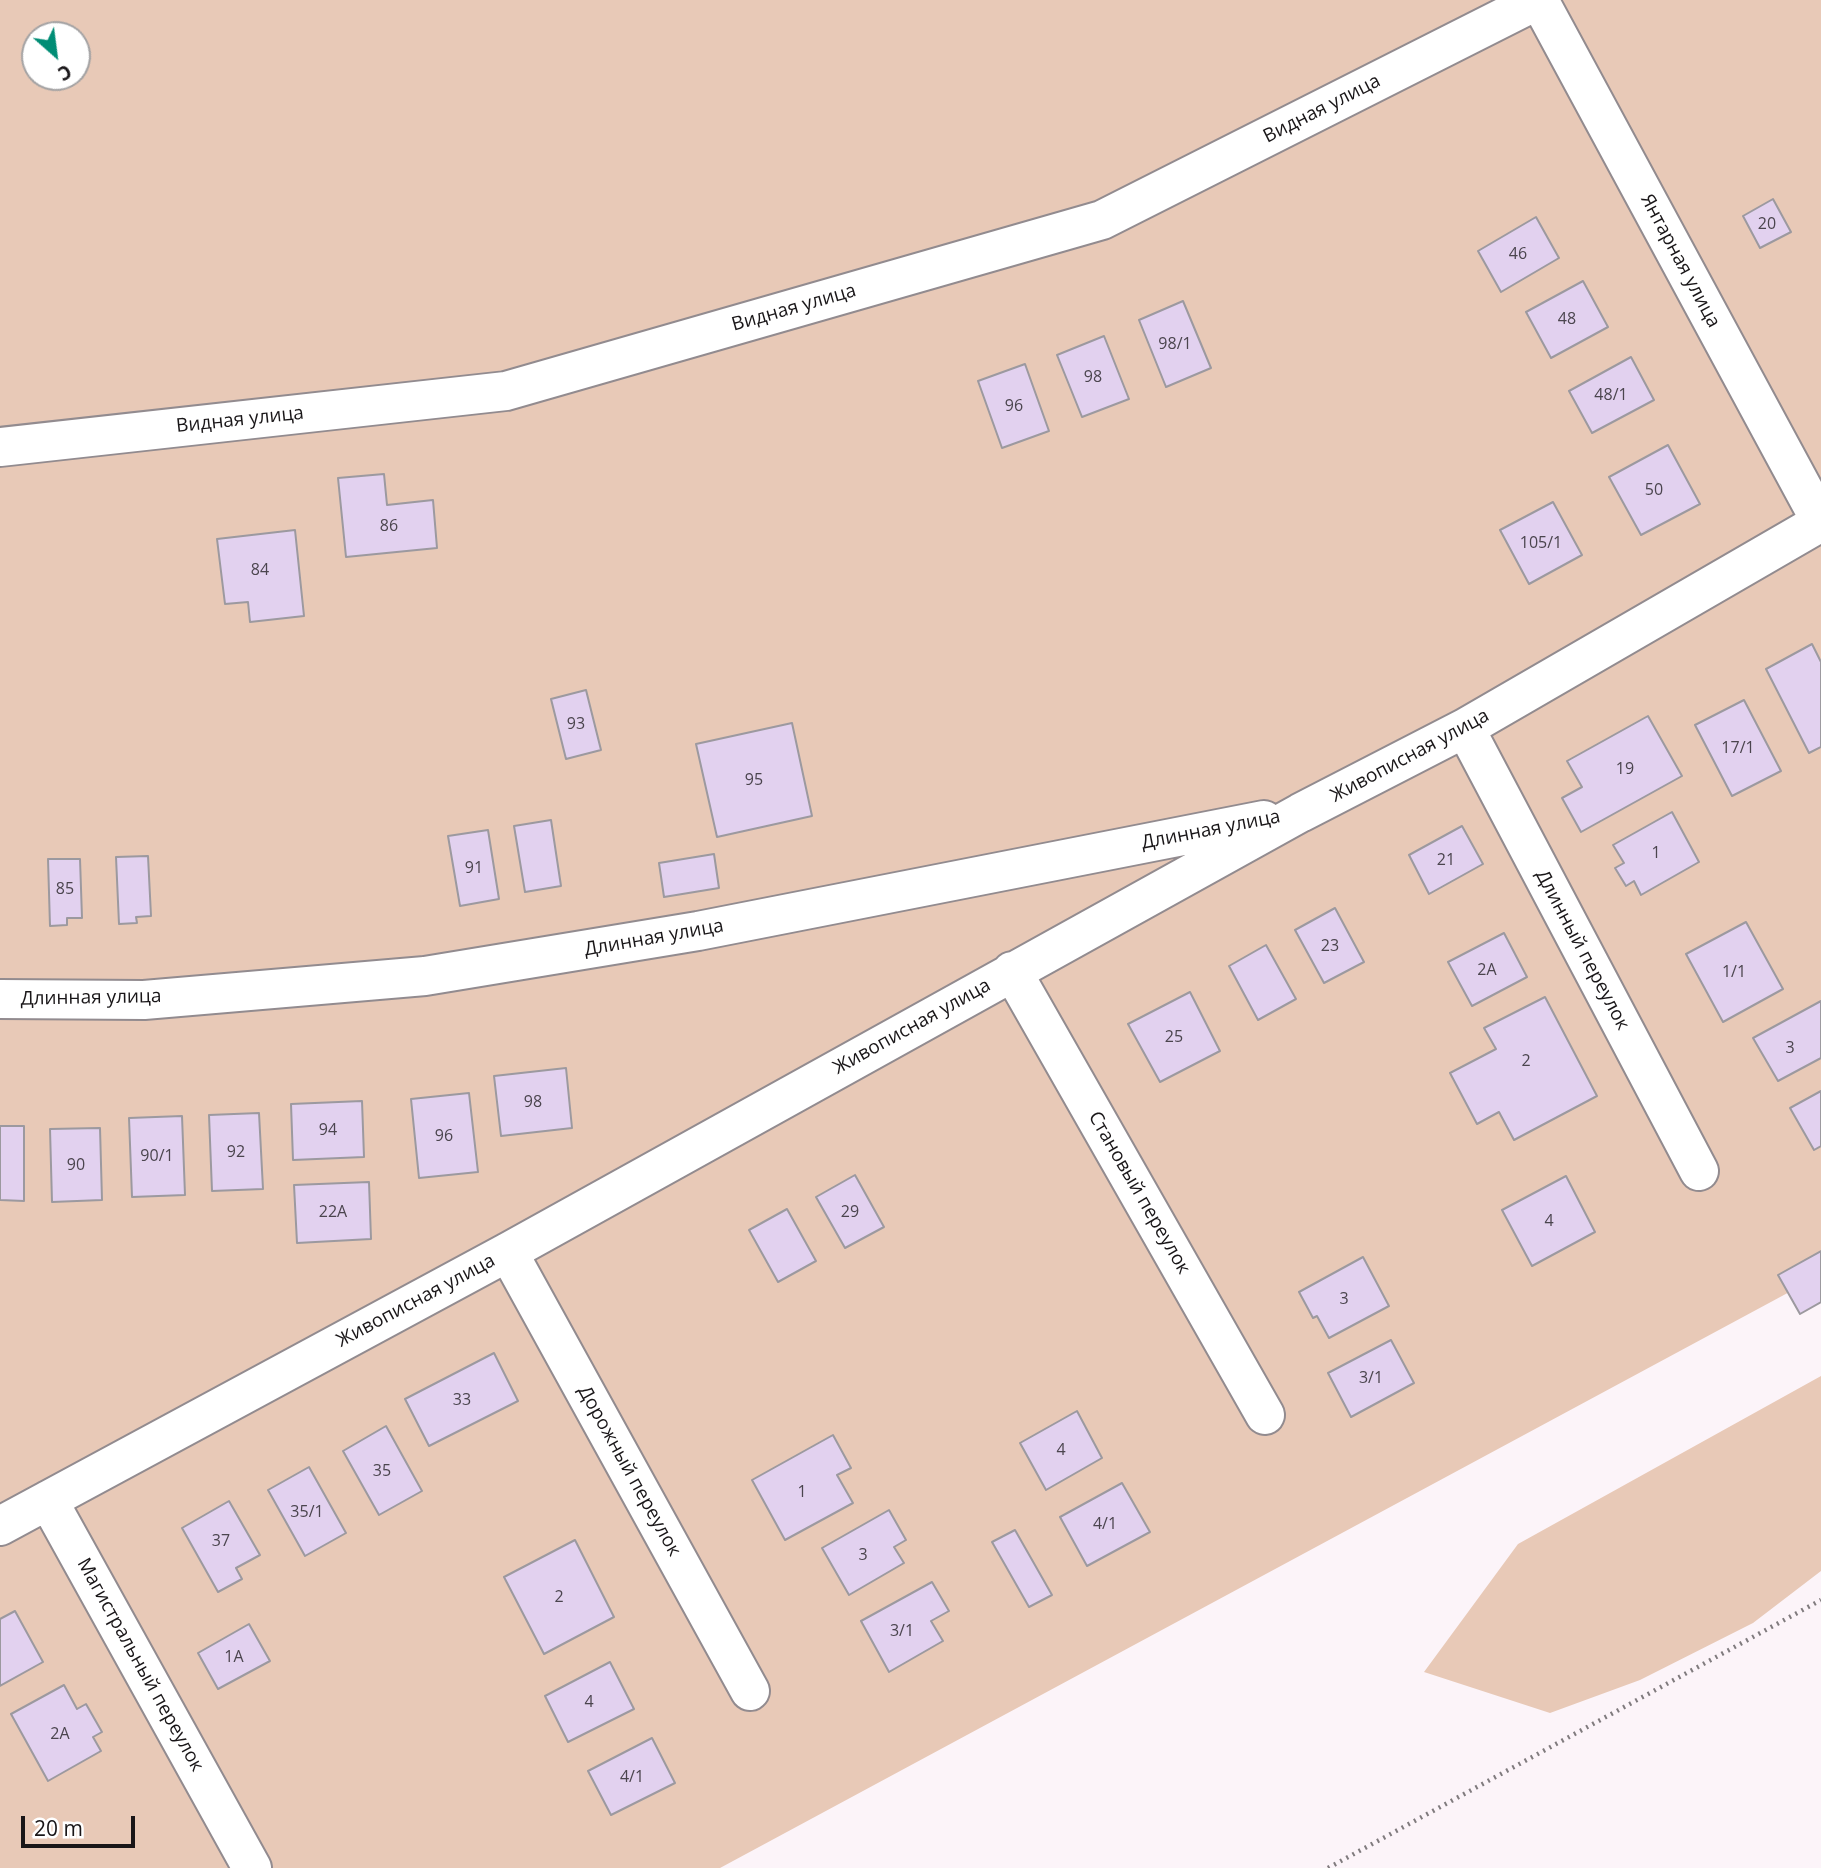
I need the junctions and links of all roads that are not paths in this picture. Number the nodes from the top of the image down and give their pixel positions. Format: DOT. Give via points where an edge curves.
graph roads {
  1 [pos="1538,0"];
  2 [pos="0,447"];
  3 [pos="1821,522"];
  4 [pos="1465,728"];
  5 [pos="1300,813"];
  6 [pos="1013,971"];
  7 [pos="0,999"];
  8 [pos="1699,1171"];
  9 [pos="508,1252"];
  10 [pos="1265,1415"];
  11 [pos="48,1500"];
  12 [pos="0,1526"];
  13 [pos="750,1691"];
  14 [pos="252,1868"];
  1 -- 2 [label="street, Видная улица" via="1102,220 506,391"];
  1 -- 3 [label="street, Янтарная улица"];
  3 -- 4 [label="street, Живописная улица"];
  4 -- 5 [label="street, Живописная улица"];
  4 -- 8 [label="street, Длинный переулок"];
  5 -- 6 [label="street, Живописная улица"];
  5 -- 7 [label="street, Длинная улица" via="698,931 425,976 144,1000"];
  6 -- 9 [label="street, Живописная улица"];
  6 -- 10 [label="street, Становый переулок"];
  9 -- 11 [label="street, Живописная улица"];
  9 -- 13 [label="street, Дорожный переулок"];
  11 -- 12 [label="street, Живописная улица"];
  11 -- 14 [label="street, Магистральный переулок"];
}
